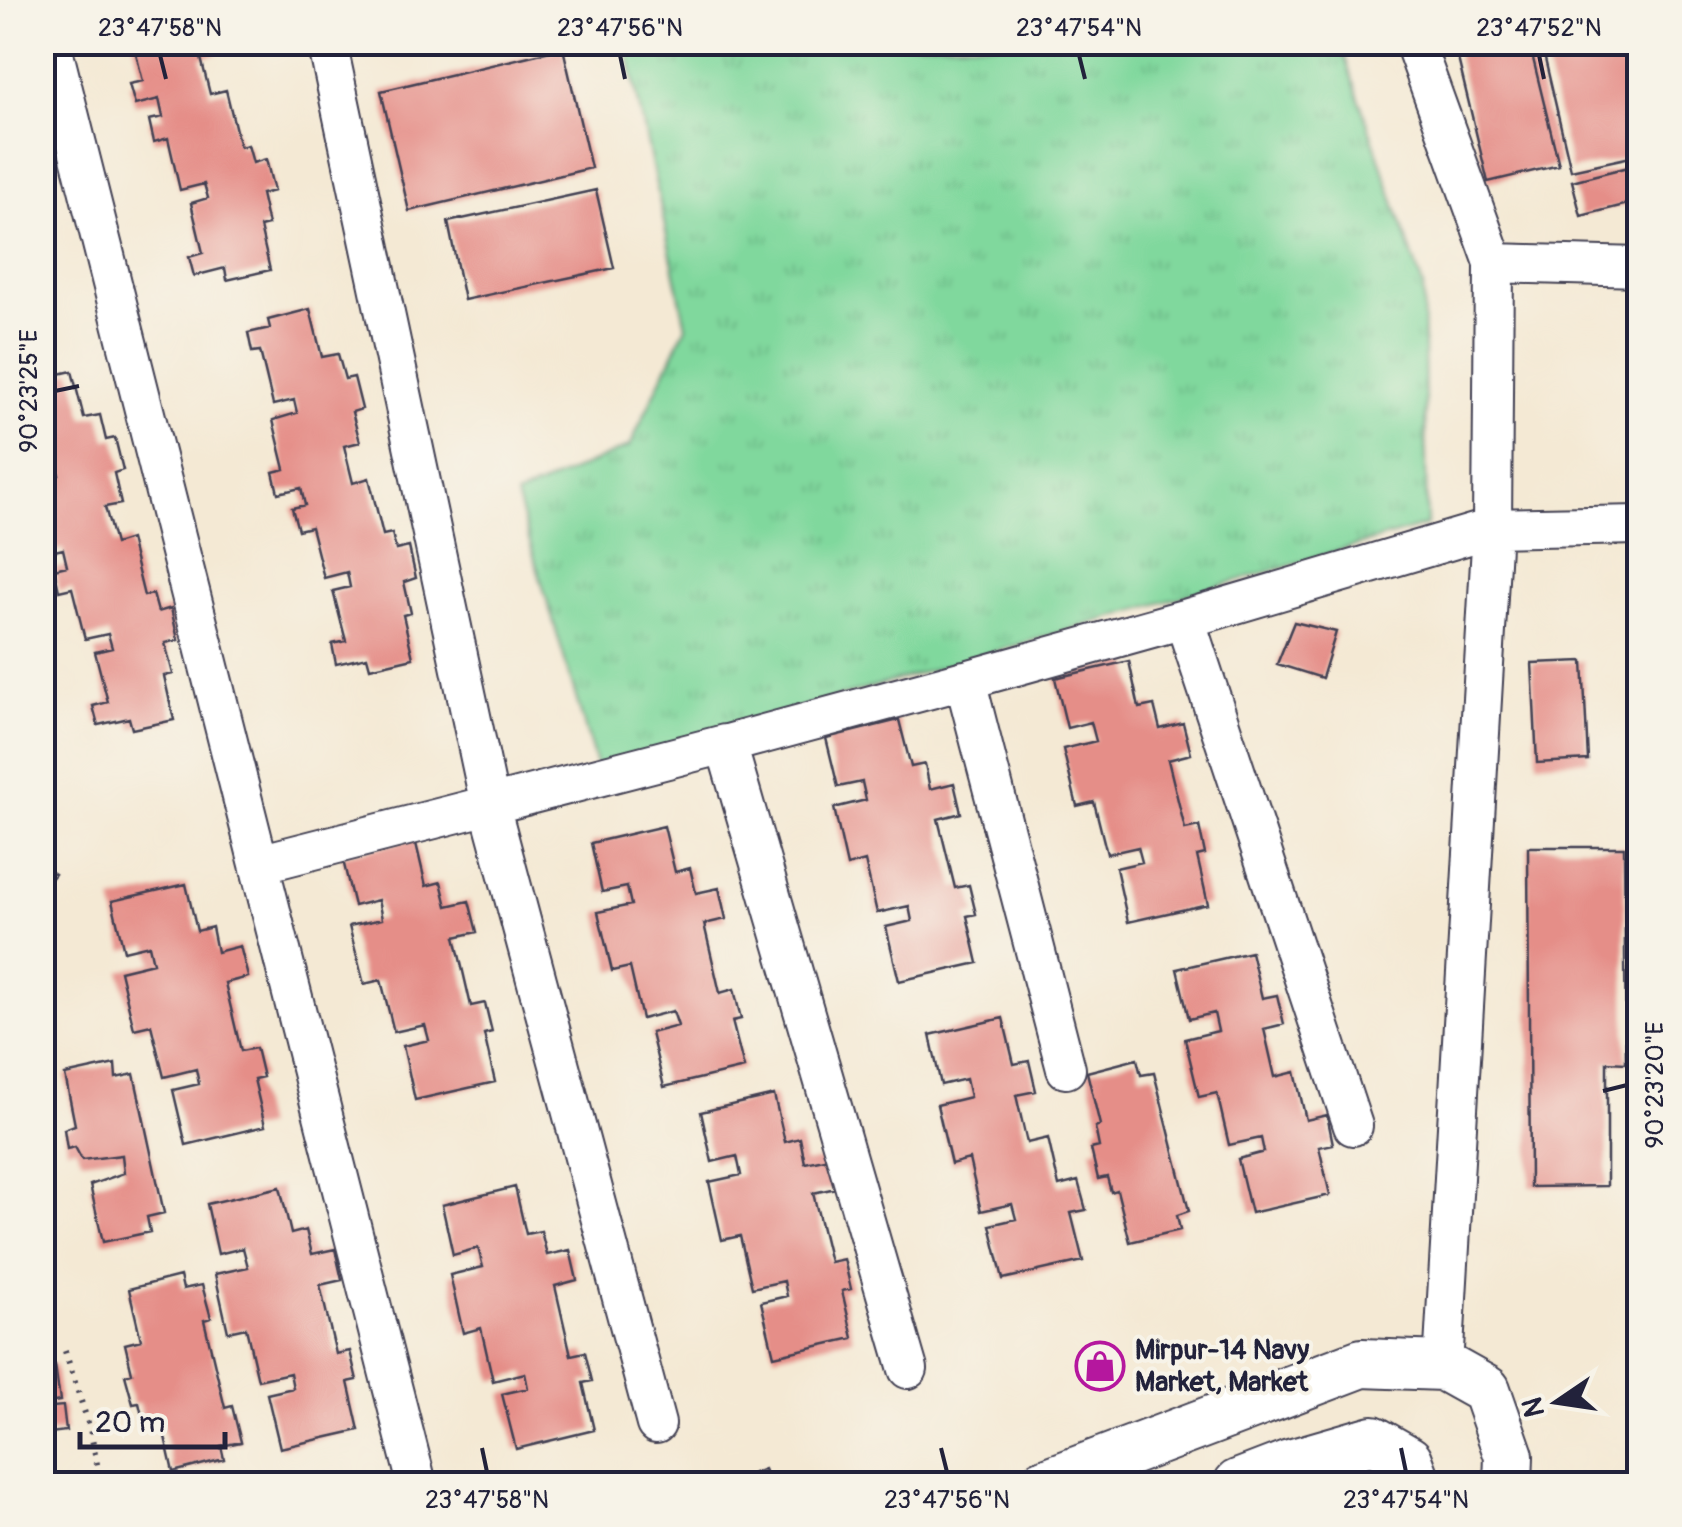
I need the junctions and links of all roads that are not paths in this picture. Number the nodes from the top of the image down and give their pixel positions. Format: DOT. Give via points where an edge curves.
graph roads {
  1 [pos="51,42"];
  2 [pos="328,42"];
  3 [pos="1414,42"];
  4 [pos="1494,263"];
  5 [pos="1640,267"];
  6 [pos="1640,524"];
  7 [pos="1492,528"];
  8 [pos="490,805"];
  9 [pos="259,864"];
  10 [pos="1051,1014"];
  11 [pos="1328,1051"];
  12 [pos="1066,1069"];
  13 [pos="1353,1126"];
  14 [pos="1443,1366"];
  15 [pos="417,1484"];
  16 [pos="1043,1484"];
  17 [pos="1238,1484"];
  18 [pos="1417,1484"];
  19 [pos="1508,1484"];
  1 -- 9 [label="street"];
  2 -- 8 [label="street"];
  3 -- 4 [label="street"];
  4 -- 5 [label="street"];
  4 -- 7 [label="street"];
  6 -- 7 [label="street"];
  7 -- 11 [label="street" via="1185,619"];
  7 -- 14 [label="street"];
  8 -- 9 [label="street" via="654,1415 488,805"];
  8 -- 10 [label="street" via="725,744 906,1360 726,744 964,680"];
  9 -- 15 [label="street"];
  10 -- 11 [label="street" via="966,680 1184,619"];
  10 -- 12 [label="street"];
  11 -- 13 [label="street"];
  14 -- 16 [label="street" via="1362,1363"];
  14 -- 19 [label="street" via="1486,1390 1509,1456"];
  17 -- 18 [label="street" via="1373,1440 1408,1460"];
}
